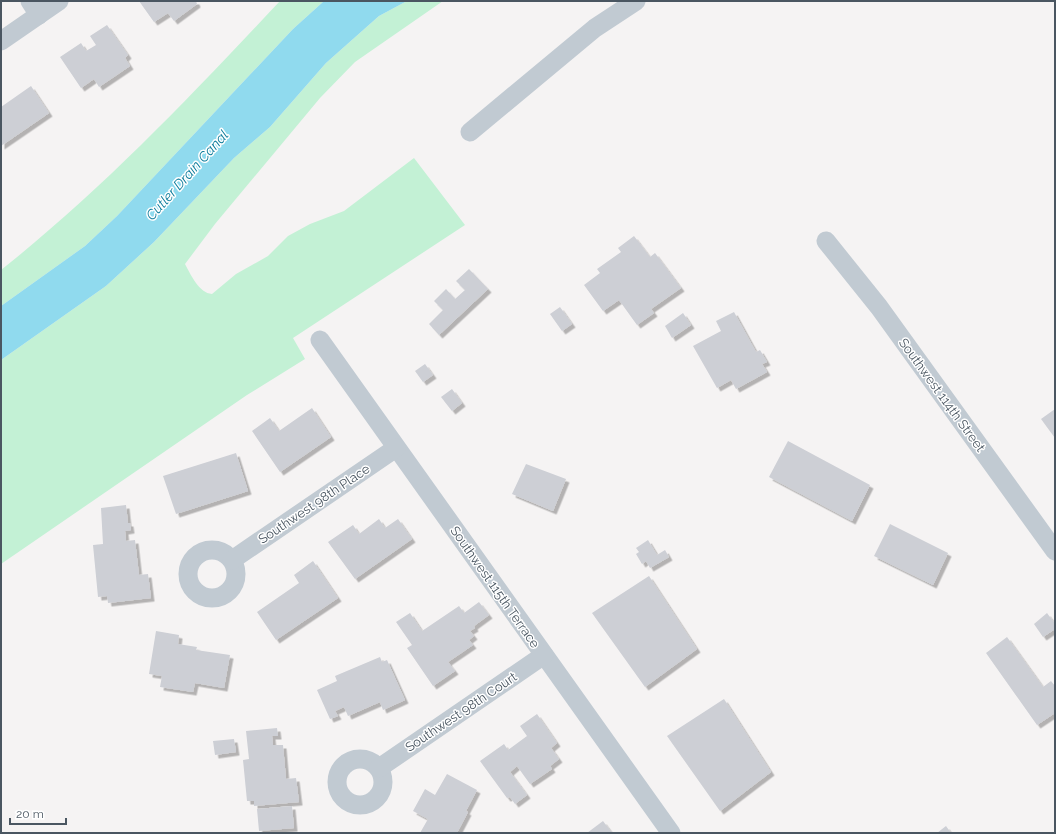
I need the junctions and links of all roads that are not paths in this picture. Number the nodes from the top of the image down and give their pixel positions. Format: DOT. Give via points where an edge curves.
graph roads {
  1 [pos="59,1"];
  2 [pos="636,1"];
  3 [pos="34,8"];
  4 [pos="1,41"];
  5 [pos="470,132"];
  6 [pos="826,241"];
  7 [pos="320,340"];
  8 [pos="396,448"];
  9 [pos="1055,551"];
  10 [pos="232,560"];
  11 [pos="544,656"];
  12 [pos="379,768"];
  13 [pos="671,833"];
  1 -- 3 [label="street"];
  2 -- 5 [label="street" via="594,28"];
  3 -- 4 [label="street"];
  6 -- 9 [label="street, Southwest 114th Street" via="879,307"];
  7 -- 8 [label="street, Southwest 115th Terrace"];
  8 -- 10 [label="street, Southwest 98th Place"];
  8 -- 11 [label="street, Southwest 115th Terrace"];
  11 -- 12 [label="street, Southwest 98th Court"];
  11 -- 13 [label="street, Southwest 115th Terrace"];
}
